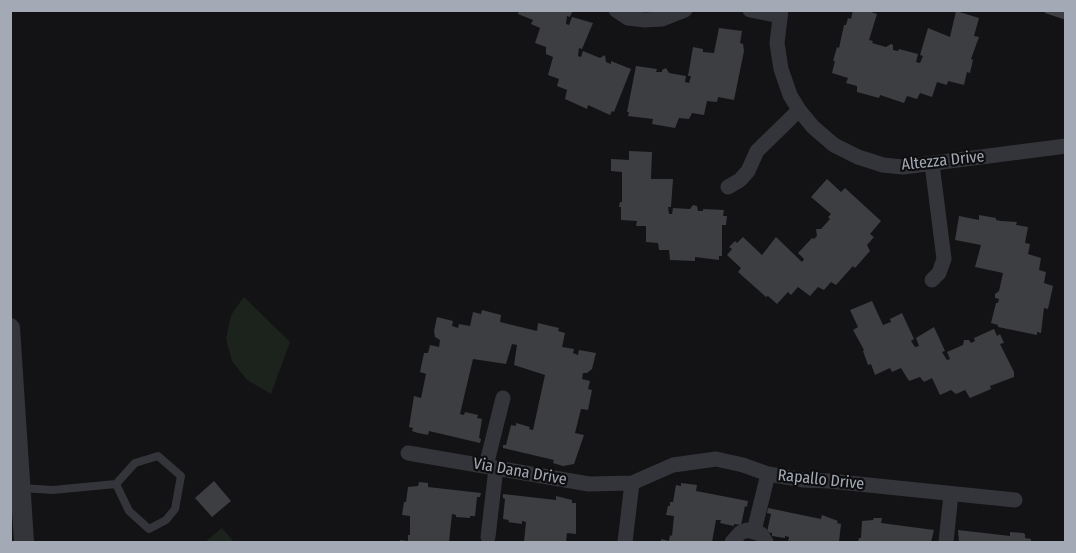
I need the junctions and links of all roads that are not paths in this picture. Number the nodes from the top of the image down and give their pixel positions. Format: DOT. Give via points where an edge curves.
graph roads {
  1 [pos="616,10"];
  2 [pos="686,10"];
  3 [pos="750,10"];
  4 [pos="781,13"];
  5 [pos="799,110"];
  6 [pos="1065,146"];
  7 [pos="932,164"];
  8 [pos="728,187"];
  9 [pos="932,280"];
  10 [pos="10,328"];
  11 [pos="503,398"];
  12 [pos="408,453"];
  13 [pos="15,456"];
  14 [pos="491,467"];
  15 [pos="768,474"];
  16 [pos="632,483"];
  17 [pos="116,484"];
  18 [pos="951,494"];
  19 [pos="18,498"];
  20 [pos="1015,500"];
  21 [pos="754,531"];
  22 [pos="488,537"];
  23 [pos="24,543"];
  24 [pos="625,543"];
  25 [pos="732,543"];
  26 [pos="766,543"];
  27 [pos="946,543"];
  1 -- 2 [label="street" via="628,18 645,20 662,19"];
  3 -- 4 [label="street"];
  4 -- 5 [label="street, Altezza Drive" via="777,43 781,69"];
  5 -- 7 [label="street, Altezza Drive" via="813,128 858,158 903,167"];
  5 -- 8 [label="street" via="757,152 740,180"];
  6 -- 7 [label="street, Altezza Drive"];
  7 -- 9 [label="street" via="944,258"];
  10 -- 13 [label="street"];
  11 -- 14 [label="street"];
  12 -- 14 [label="street, Via Dana Drive"];
  13 -- 19 [label="street"];
  14 -- 16 [label="street, Via Dana Drive" via="589,484"];
  14 -- 22 [label="street"];
  15 -- 16 [label="street, Rapallo Drive" via="716,459 673,465"];
  15 -- 18 [label="street, Rapallo Drive"];
  15 -- 21 [label="street"];
  16 -- 24 [label="street"];
  17 -- 17 [label="lane" via="135,463 158,456 180,476 175,509 166,520 149,529 129,511"];
  17 -- 19 [label="lane"];
  18 -- 20 [label="street, Rapallo Drive"];
  18 -- 27 [label="street"];
  19 -- 23 [label="street"];
  21 -- 25 [label="street" via="740,532"];
  21 -- 26 [label="street"];
}
